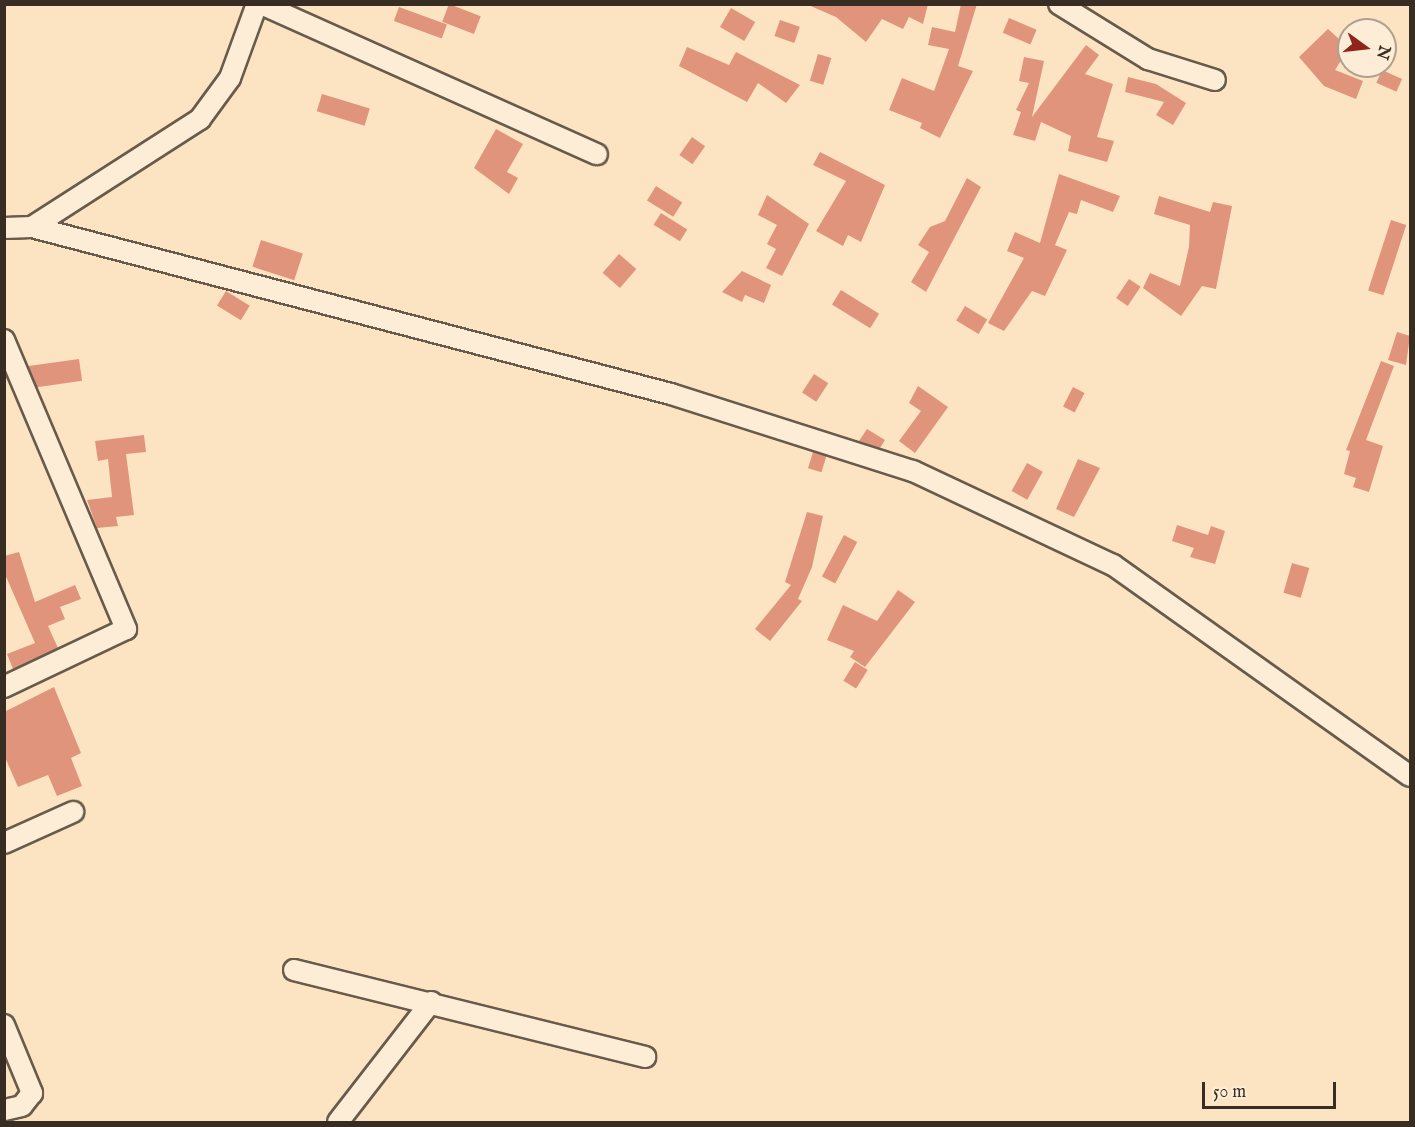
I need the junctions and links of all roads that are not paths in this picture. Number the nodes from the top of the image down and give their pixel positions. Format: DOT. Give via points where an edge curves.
graph roads {
  1 [pos="259,4"];
  2 [pos="1059,4"];
  3 [pos="1215,80"];
  4 [pos="597,154"];
  5 [pos="32,227"];
  6 [pos="4,228"];
  7 [pos="4,340"];
  8 [pos="4,687"];
  9 [pos="1410,776"];
  10 [pos="73,812"];
  11 [pos="4,843"];
  12 [pos="294,969"];
  13 [pos="431,1002"];
  14 [pos="4,1025"];
  15 [pos="645,1057"];
  16 [pos="4,1110"];
  17 [pos="338,1122"];
  1 -- 4 [label="street"];
  1 -- 5 [label="street" via="231,78 200,119"];
  2 -- 3 [label="street" via="1148,59"];
  5 -- 6 [label="street"];
  5 -- 9 [label="street" via="671,394 913,471 1113,565"];
  7 -- 8 [label="street" via="126,629"];
  10 -- 11 [label="street"];
  12 -- 13 [label="street"];
  13 -- 15 [label="street"];
  13 -- 17 [label="street"];
  14 -- 16 [label="street" via="32,1093 22,1106"];
}
